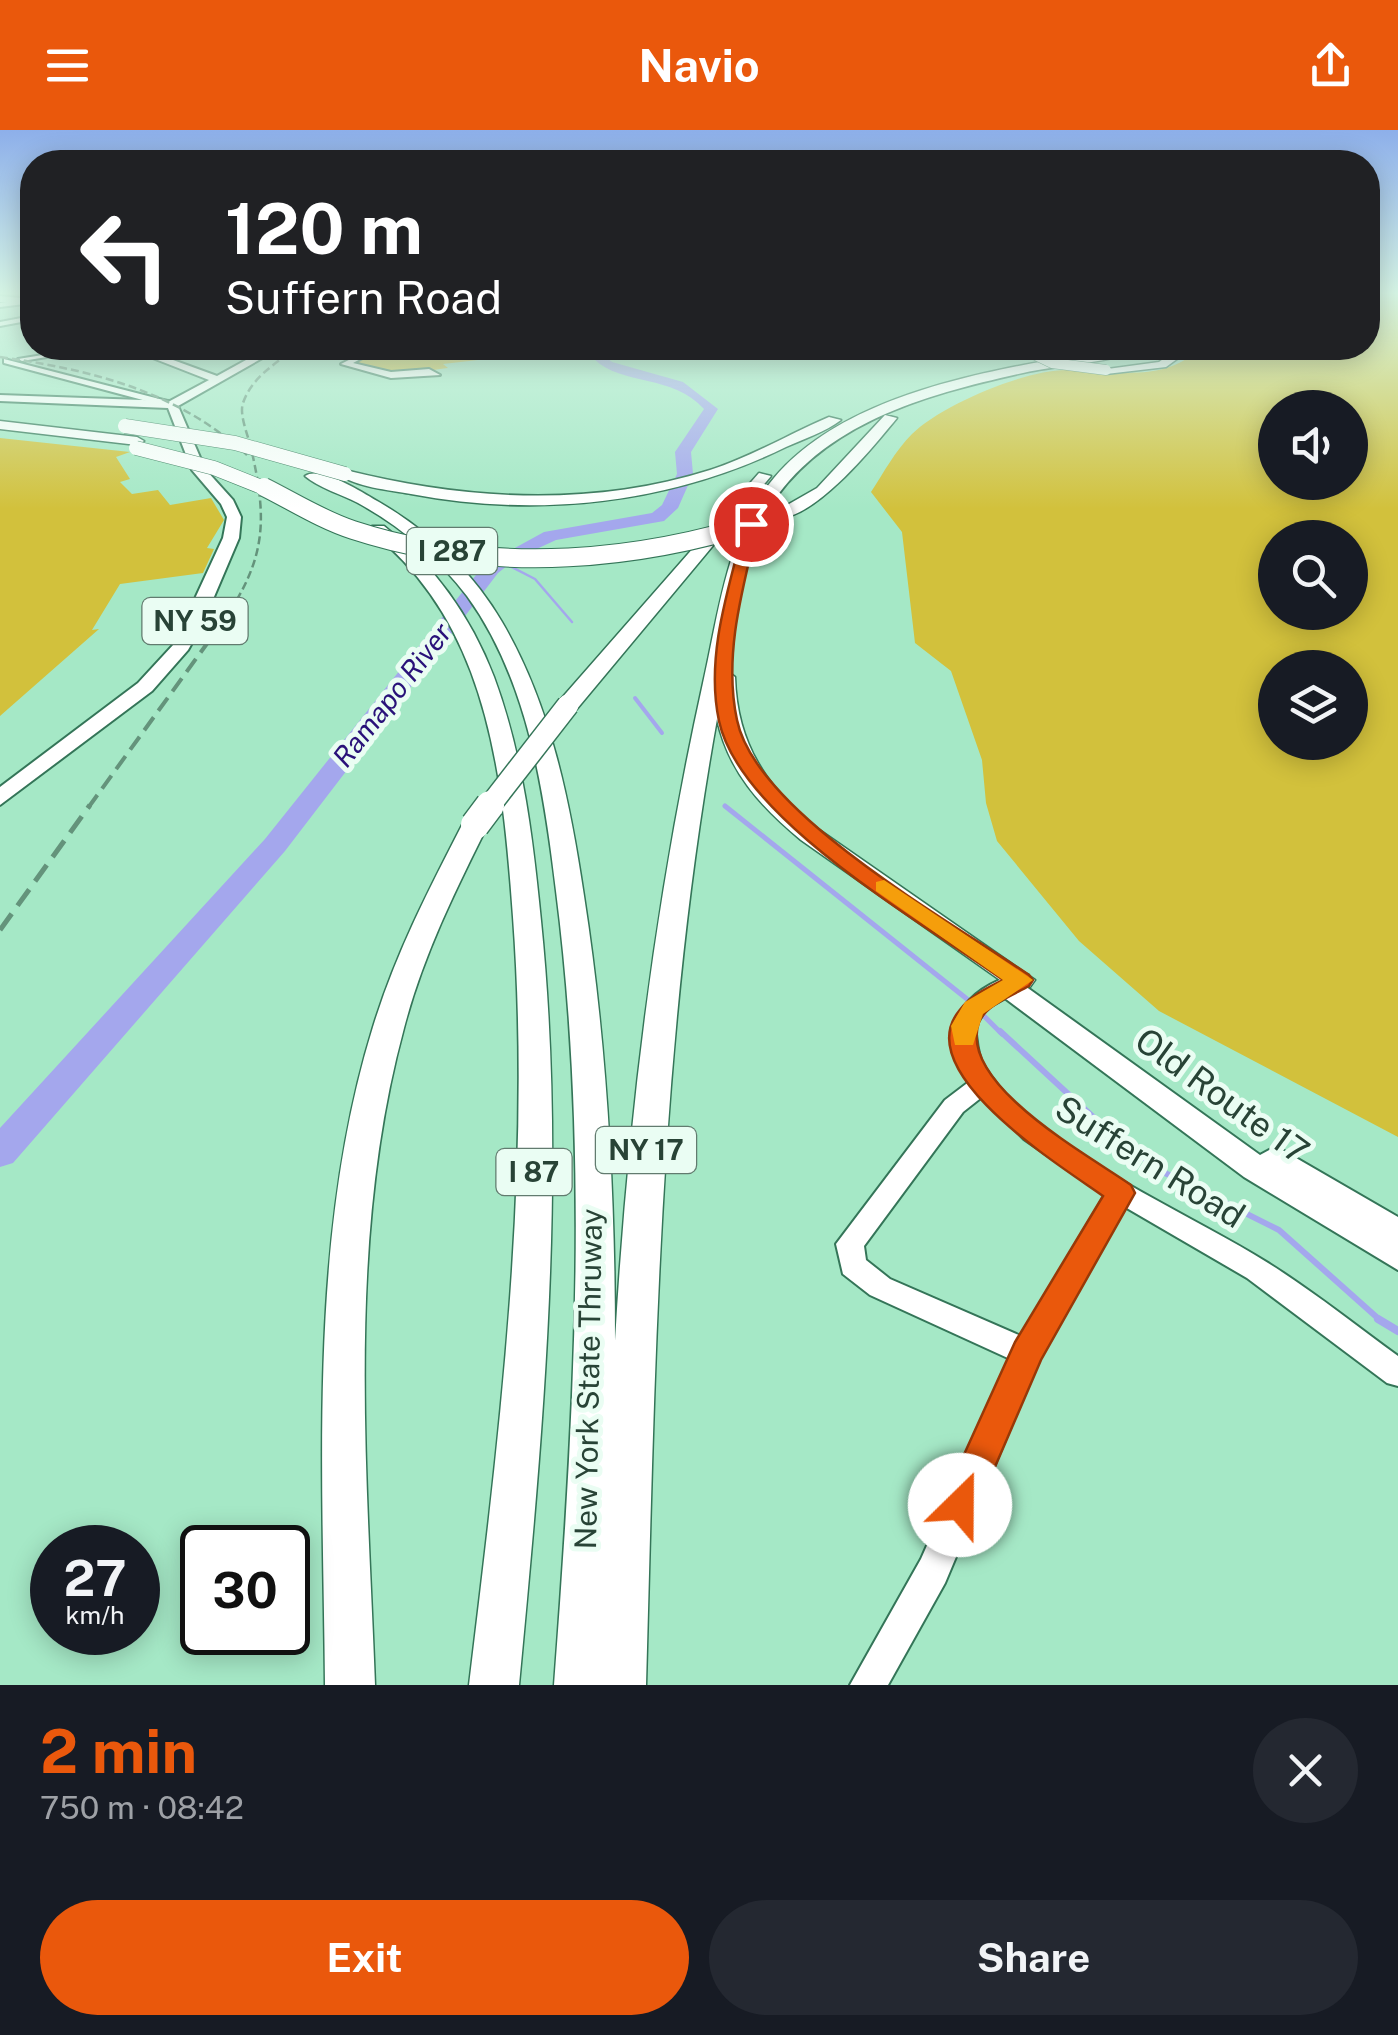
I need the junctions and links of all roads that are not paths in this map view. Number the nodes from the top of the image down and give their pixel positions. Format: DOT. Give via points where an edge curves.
graph roads {
  1 [pos="13,365"];
  2 [pos="177,365"];
  3 [pos="245,365"];
  4 [pos="347,365"];
  5 [pos="1023,365"];
  6 [pos="1054,365"];
  7 [pos="1064,365"];
  8 [pos="1163,365"];
  9 [pos="436,375"];
  10 [pos="991,377"];
  11 [pos="218,380"];
  12 [pos="0,398"];
  13 [pos="172,405"];
  14 [pos="850,414"];
  15 [pos="1,421"];
  16 [pos="132,436"];
  17 [pos="314,485"];
  18 [pos="728,621"];
  19 [pos="0,798"];
  20 [pos="996,994"];
  21 [pos="981,1084"];
  22 [pos="1120,1193"];
  23 [pos="1398,1233"];
  24 [pos="1398,1256"];
  25 [pos="1027,1352"];
  26 [pos="1398,1373"];
  27 [pos="350,1685"];
  28 [pos="494,1685"];
  29 [pos="578,1685"];
  30 [pos="621,1685"];
  31 [pos="868,1685"];
  1 -- 13 [label="street"];
  2 -- 11 [label="main road"];
  3 -- 11 [label="main road"];
  4 -- 9 [label="street" via="373,374"];
  5 -- 14 [label="highway, I 287" via="956,378"];
  6 -- 10 [label="highway, I 287"];
  7 -- 8 [label="highway, bridge" via="1106,370"];
  10 -- 16 [label="highway, I 287, bridge" via="885,421 822,491 781,515 708,538 618,552 462,552 352,530"];
  10 -- 18 [label="highway, NY 17" via="887,409 797,462 751,524"];
  11 -- 13 [label="main road"];
  12 -- 13 [label="main road"];
  13 -- 19 [label="main road, NY 59" via="198,470 234,517 193,625 165,668"];
  14 -- 16 [label="highway, I 287, bridge" via="726,469 602,495 468,497 403,489 234,443"];
  14 -- 27 [label="highway, bridge" via="760,479 568,705 475,826 406,965 361,1146 346,1301"];
  15 -- 16 [label="highway, I 287"];
  15 -- 16 [label="highway, I 287"];
  16 -- 17 [label="highway, New York State Thruway / I 87"];
  17 -- 28 [label="highway, New York State Thruway / I 87" via="385,534 432,582 478,662 505,758 519,843 535,1079 524,1361"];
  17 -- 29 [label="highway, New York State Thruway / I 87" via="400,521 459,574 498,631 529,708 556,809 586,1027 594,1322"];
  18 -- 20 [label="highway" via="728,721 744,765 766,795"];
  18 -- 30 [label="highway, NY 17" via="687,806 661,980 635,1321"];
  20 -- 21 [label="street, Suffern Road" via="964,1026"];
  20 -- 23 [label="main road, Old Route 17"];
  20 -- 24 [label="main road, Old Route 17"];
  21 -- 22 [label="street, Suffern Road" via="1016,1119"];
  21 -- 25 [label="street" via="954,1106 850,1244 853,1266 880,1287"];
  22 -- 25 [label="street"];
  22 -- 26 [label="street, Suffern Road" via="1258,1270"];
  25 -- 31 [label="street" via="933,1570"];
}
